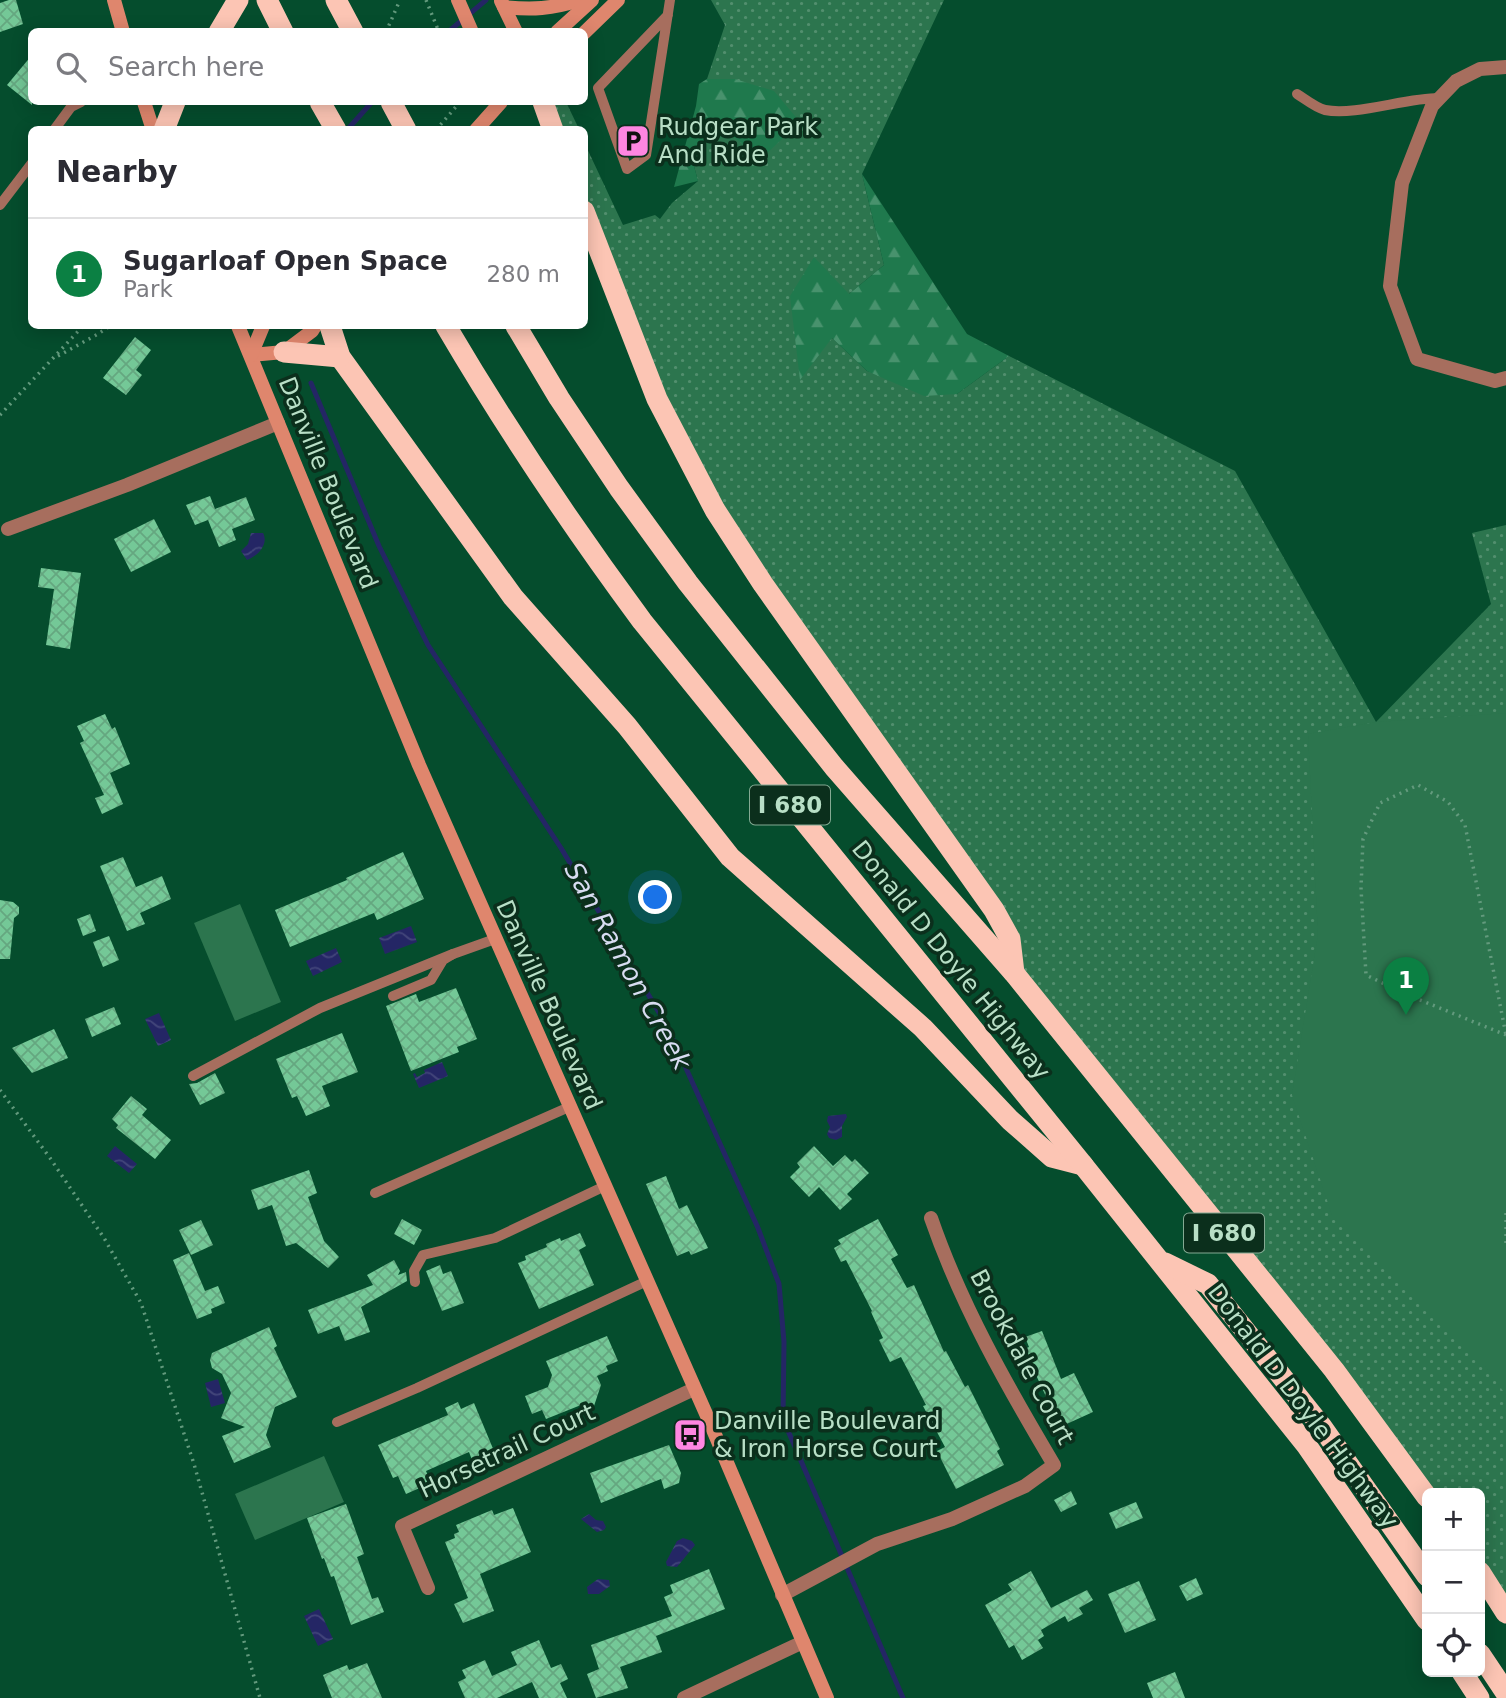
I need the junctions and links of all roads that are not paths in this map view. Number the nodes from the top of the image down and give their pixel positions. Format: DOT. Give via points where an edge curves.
graph roads {
  1 [pos="114,0"];
  2 [pos="238,0"];
  3 [pos="267,0"];
  4 [pos="336,0"];
  5 [pos="458,0"];
  6 [pos="579,0"];
  7 [pos="592,0"];
  8 [pos="670,0"];
  9 [pos="502,4"];
  10 [pos="615,4"];
  11 [pos="668,15"];
  12 [pos="122,28"];
  13 [pos="221,28"];
  14 [pos="281,28"];
  15 [pos="351,28"];
  16 [pos="470,28"];
  17 [pos="514,28"];
  18 [pos="561,28"];
  19 [pos="588,29"];
  20 [pos="1506,67"];
  21 [pos="1297,94"];
  22 [pos="1439,98"];
  23 [pos="75,105"];
  24 [pos="145,105"];
  25 [pos="173,105"];
  26 [pos="322,105"];
  27 [pos="393,105"];
  28 [pos="498,105"];
  29 [pos="544,105"];
  30 [pos="57,126"];
  31 [pos="152,126"];
  32 [pos="165,126"];
  33 [pos="334,126"];
  34 [pos="404,126"];
  35 [pos="480,126"];
  36 [pos="552,126"];
  37 [pos="28,168"];
  38 [pos="0,205"];
  39 [pos="588,221"];
  40 [pos="239,329"];
  41 [pos="262,329"];
  42 [pos="313,329"];
  43 [pos="331,329"];
  44 [pos="448,329"];
  45 [pos="518,329"];
  46 [pos="284,352"];
  47 [pos="251,355"];
  48 [pos="340,357"];
  49 [pos="1506,378"];
  50 [pos="278,423"];
  51 [pos="4,532"];
  52 [pos="495,939"];
  53 [pos="453,954"];
  54 [pos="1014,973"];
  55 [pos="393,996"];
  56 [pos="193,1076"];
  57 [pos="569,1107"];
  58 [pos="1083,1165"];
  59 [pos="605,1186"];
  60 [pos="375,1193"];
  61 [pos="931,1217"];
  62 [pos="1160,1260"];
  63 [pos="415,1282"];
  64 [pos="647,1282"];
  65 [pos="694,1389"];
  66 [pos="337,1422"];
  67 [pos="1422,1490"];
  68 [pos="1422,1569"];
  69 [pos="1485,1580"];
  70 [pos="428,1588"];
  71 [pos="782,1595"];
  72 [pos="1506,1613"];
  73 [pos="1423,1614"];
  74 [pos="803,1643"];
  75 [pos="1485,1662"];
  76 [pos="1465,1677"];
  77 [pos="1506,1693"];
  78 [pos="684,1698"];
  79 [pos="827,1698"];
  80 [pos="1479,1698"];
  1 -- 12 [label="main road"];
  2 -- 13 [label="highway"];
  3 -- 14 [label="highway"];
  4 -- 15 [label="highway"];
  5 -- 16 [label="main road"];
  6 -- 9 [label="main road" via="528,10"];
  7 -- 18 [label="main road"];
  8 -- 11 [label="lane"];
  9 -- 17 [label="main road"];
  10 -- 19 [label="main road"];
  11 -- 11 [label="lane" via="646,155 627,169 598,88"];
  20 -- 22 [label="street" via="1480,69 1456,81"];
  21 -- 22 [label="lane" via="1323,110"];
  22 -- 49 [label="street" via="1402,183 1390,286 1417,359 1494,381"];
  23 -- 30 [label="lane"];
  24 -- 31 [label="main road"];
  25 -- 32 [label="highway"];
  26 -- 33 [label="highway, bridge"];
  27 -- 34 [label="highway"];
  28 -- 35 [label="main road"];
  29 -- 36 [label="highway"];
  37 -- 38 [label="lane"];
  39 -- 54 [label="highway" via="657,399 715,510 994,911 1010,939"];
  40 -- 47 [label="main road, Danville Boulevard"];
  41 -- 47 [label="main road"];
  42 -- 46 [label="main road"];
  43 -- 48 [label="highway"];
  44 -- 58 [label="highway, Donald D Doyle Highway / I 680" via="511,434 642,621"];
  45 -- 54 [label="highway, Donald D Doyle Highway / I 680" via="619,488 688,583 834,766"];
  46 -- 47 [label="main road"];
  46 -- 48 [label="highway"];
  47 -- 50 [label="main road, Danville Boulevard"];
  48 -- 58 [label="highway" via="513,597 626,726 730,857 922,1028 1052,1157"];
  50 -- 51 [label="street"];
  50 -- 52 [label="main road, Danville Boulevard"];
  52 -- 53 [label="lane"];
  52 -- 57 [label="main road, Danville Boulevard"];
  53 -- 55 [label="lane" via="443,960 431,980"];
  53 -- 56 [label="lane" via="320,1008"];
  54 -- 67 [label="highway, Donald D Doyle Highway / I 680" via="1334,1370"];
  57 -- 59 [label="main road, Danville Boulevard"];
  57 -- 60 [label="lane"];
  58 -- 62 [label="highway, Donald D Doyle Highway / I 680"];
  59 -- 63 [label="lane" via="495,1238 423,1255 414,1270"];
  59 -- 64 [label="main road, Danville Boulevard"];
  61 -- 71 [label="street, Brookdale Court" via="947,1263 1012,1395 1054,1465 1025,1486 952,1519 877,1544"];
  62 -- 68 [label="highway, I 680" via="1208,1284 1322,1427"];
  62 -- 73 [label="highway, Donald D Doyle Highway / I 680" via="1307,1446"];
  64 -- 65 [label="main road, Danville Boulevard"];
  64 -- 66 [label="lane"];
  65 -- 70 [label="street, Horsetrail Court" via="402,1526"];
  65 -- 71 [label="main road, Danville Boulevard"];
  69 -- 72 [label="highway"];
  71 -- 74 [label="main road, Danville Boulevard"];
  74 -- 78 [label="street"];
  74 -- 79 [label="main road, Danville Boulevard"];
  75 -- 77 [label="highway"];
  76 -- 80 [label="highway"];
}
